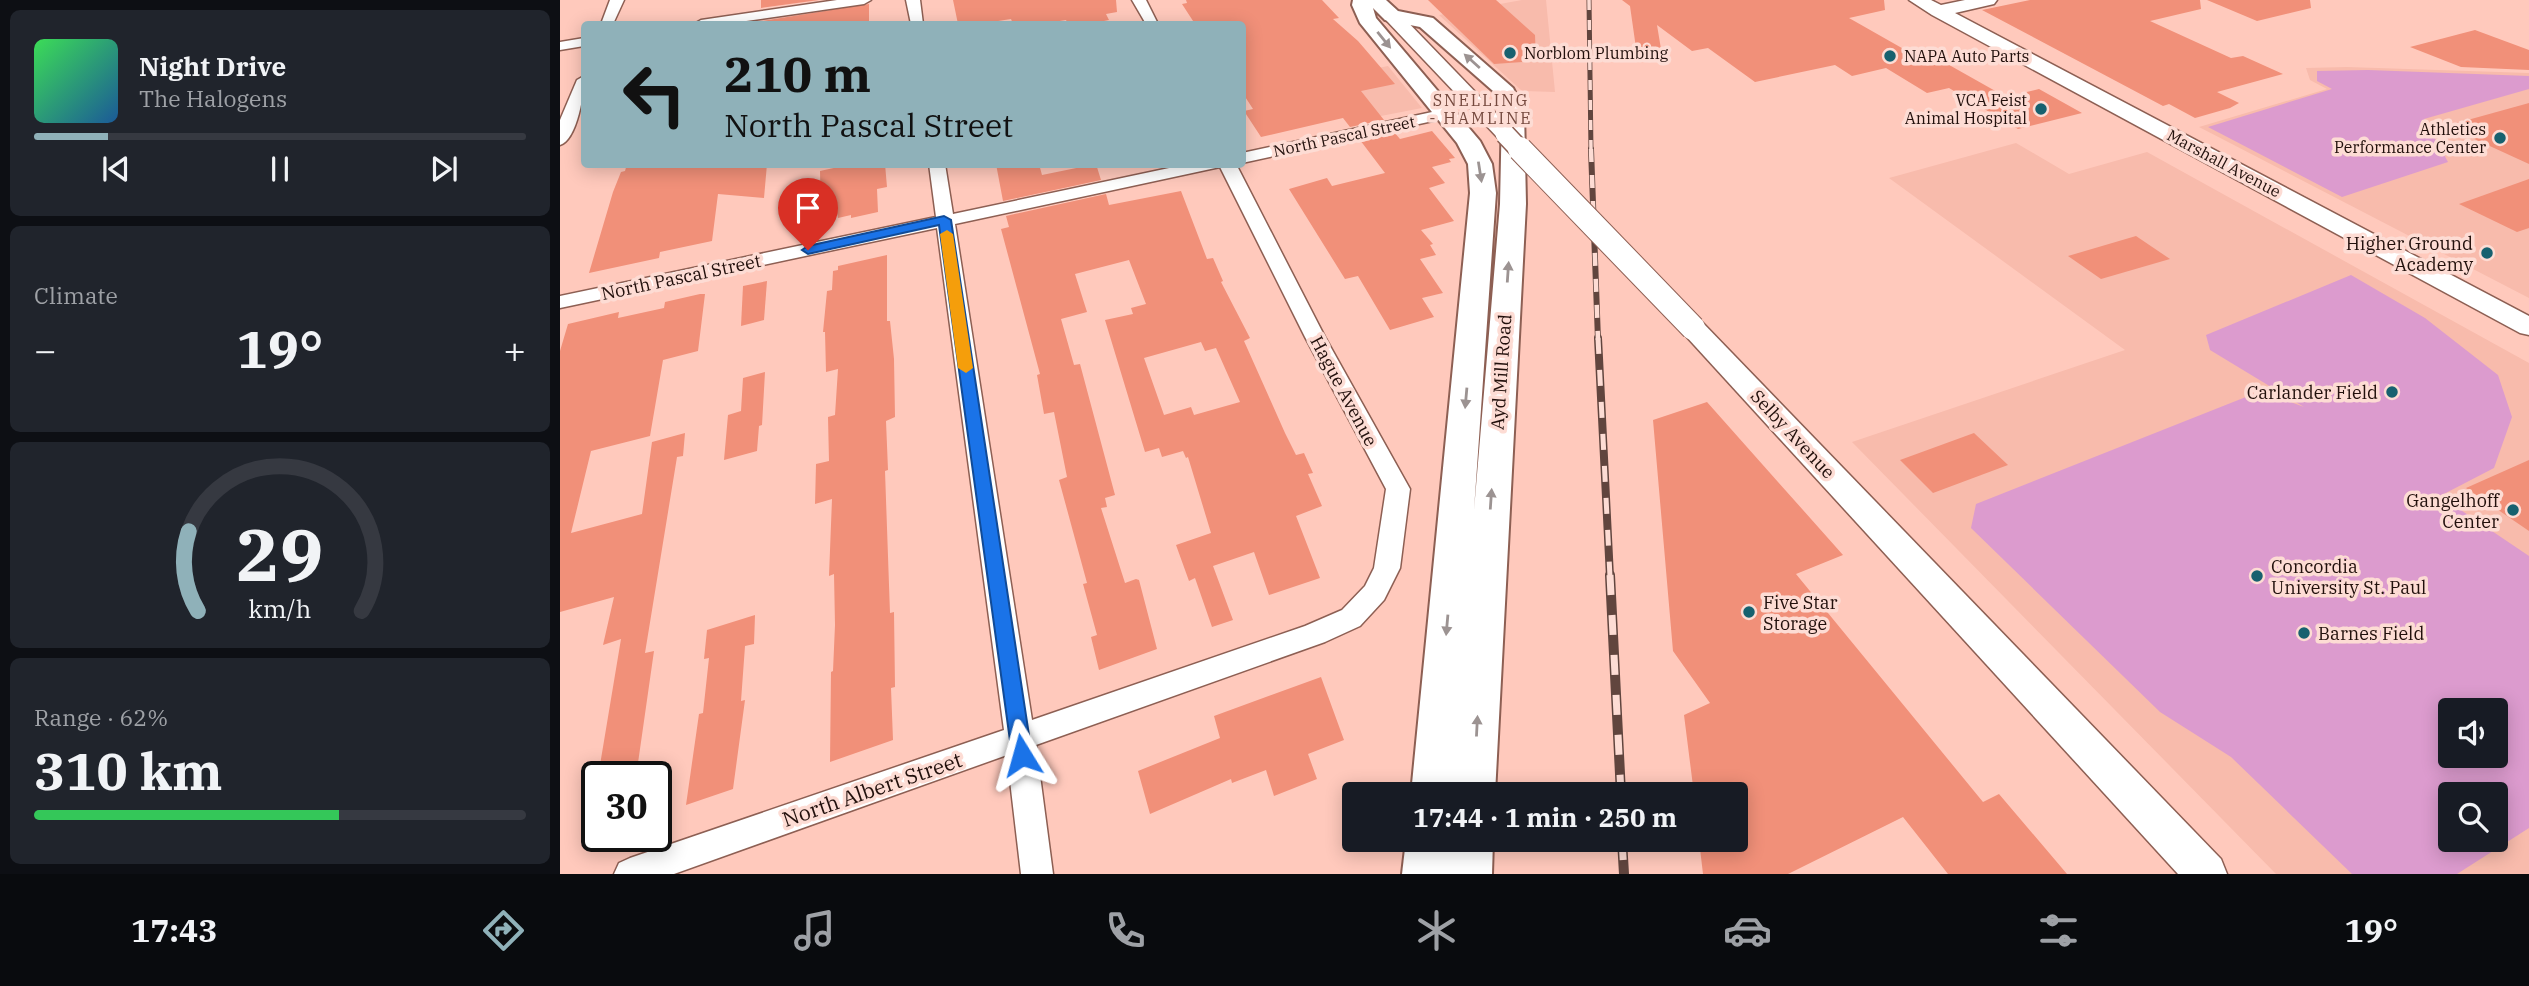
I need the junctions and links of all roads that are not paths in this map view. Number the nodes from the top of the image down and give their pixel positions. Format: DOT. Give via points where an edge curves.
graph roads {
  1 [pos="617,0"];
  2 [pos="864,0"];
  3 [pos="913,0"];
  4 [pos="1139,0"];
  5 [pos="1363,0"];
  6 [pos="1918,0"];
  7 [pos="1988,0"];
  8 [pos="1383,8"];
  9 [pos="1938,11"];
  10 [pos="608,21"];
  11 [pos="721,21"];
  12 [pos="916,21"];
  13 [pos="1150,21"];
  14 [pos="581,42"];
  15 [pos="560,46"];
  16 [pos="581,88"];
  17 [pos="1446,114"];
  18 [pos="560,140"];
  19 [pos="1246,157"];
  20 [pos="938,168"];
  21 [pos="1195,168"];
  22 [pos="1229,168"];
  23 [pos="944,220"];
  24 [pos="560,302"];
  25 [pos="2529,327"];
  26 [pos="1350,618"];
  27 [pos="1020,737"];
  28 [pos="1434,782"];
  29 [pos="1474,782"];
  30 [pos="1428,852"];
  31 [pos="1470,852"];
  32 [pos="630,874"];
  33 [pos="1037,874"];
  34 [pos="1426,874"];
  35 [pos="1468,874"];
  36 [pos="2206,874"];
  1 -- 10 [label="street"];
  2 -- 11 [label="street"];
  3 -- 12 [label="street"];
  4 -- 13 [label="street"];
  5 -- 17 [label="main road, Ayd Mill Road, one-way" via="1367,19"];
  6 -- 9 [label="street, Marshall Avenue"];
  7 -- 9 [label="street"];
  29 -- 8 [label="main road, Ayd Mill Road, one-way" via="1513,204 1513,110 1502,88 1426,22"];
  8 -- 36 [label="street, Selby Avenue, bridge" via="1693,328"];
  9 -- 25 [label="street, Marshall Avenue"];
  14 -- 15 [label="street"];
  16 -- 18 [label="street"];
  17 -- 19 [label="street, North Pascal Street"];
  17 -- 28 [label="main road, Ayd Mill Road, one-way" via="1480,164 1483,193"];
  20 -- 23 [label="street"];
  21 -- 23 [label="street, North Pascal Street"];
  22 -- 26 [label="street, Hague Avenue" via="1398,489 1387,568 1375,593"];
  23 -- 24 [label="street, North Pascal Street"];
  23 -- 27 [label="street"];
  26 -- 27 [label="street, North Albert Street"];
  27 -- 32 [label="street, North Albert Street"];
  27 -- 33 [label="street"];
  30 -- 34 [label="main road"];
  31 -- 35 [label="main road"];
}
